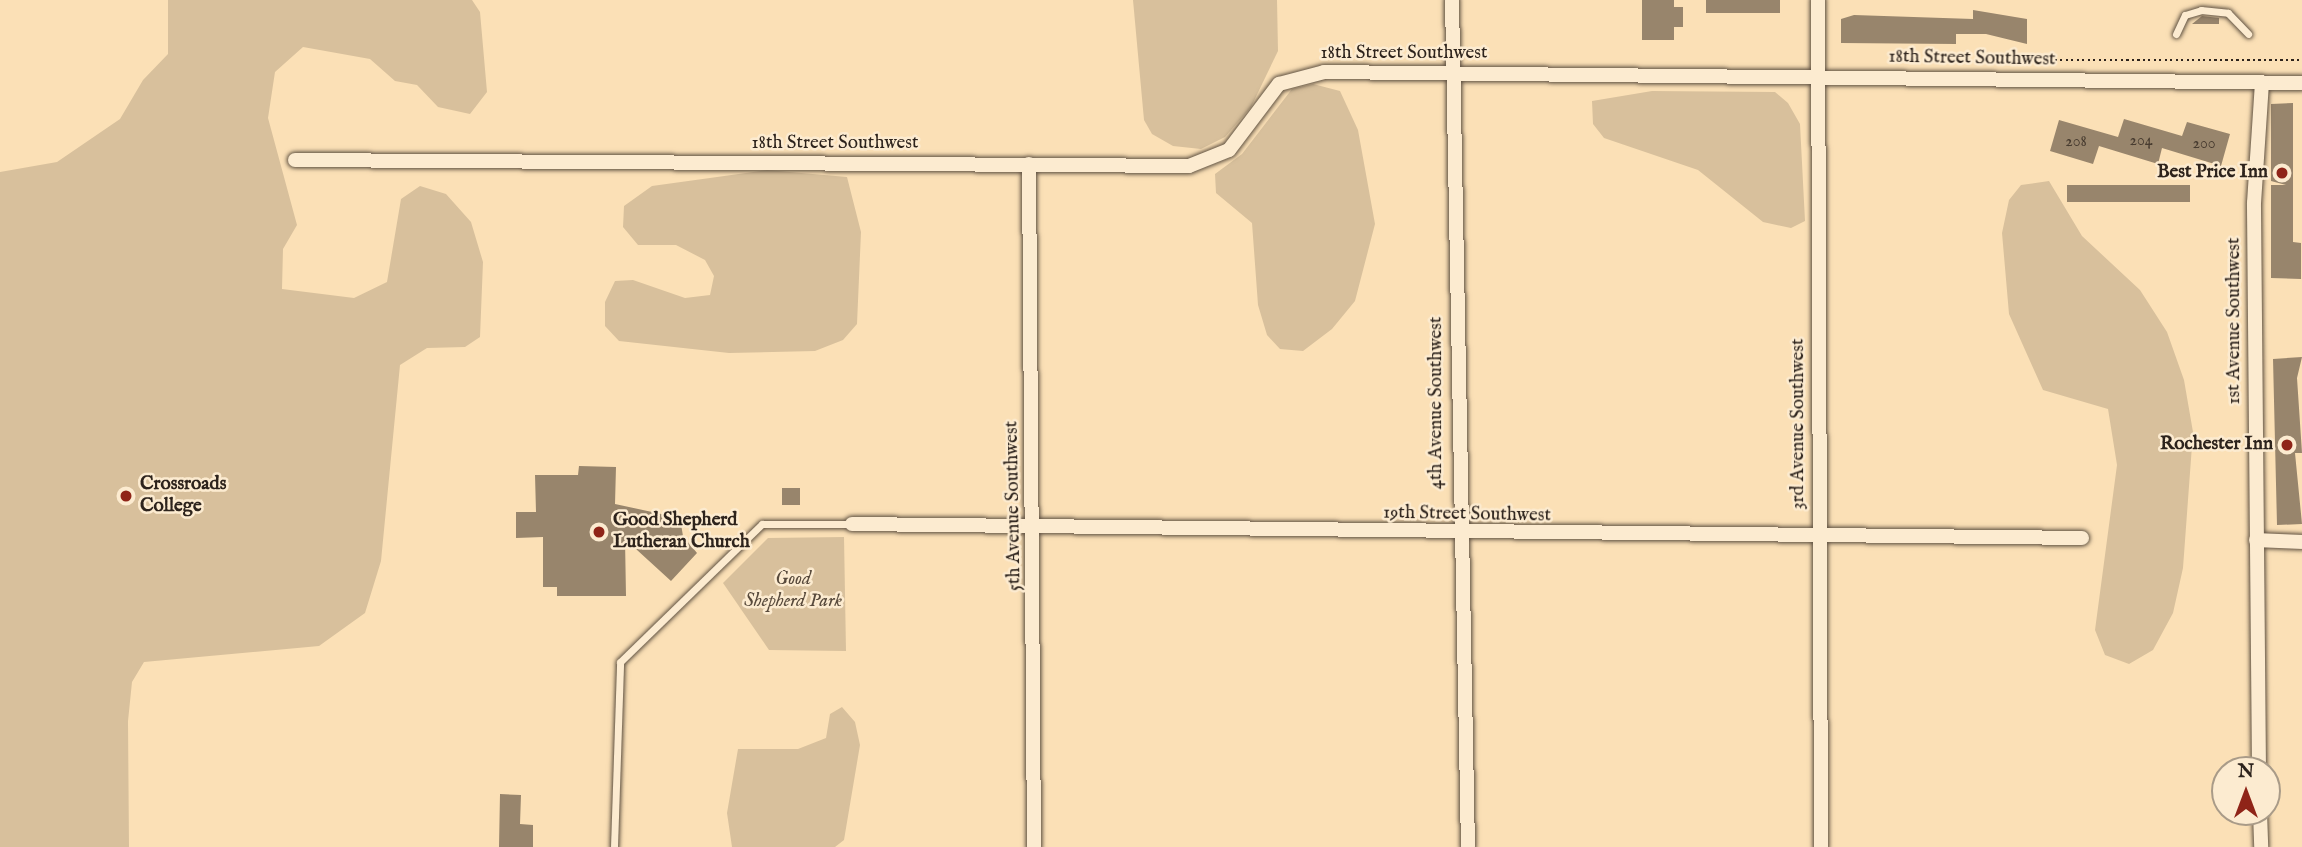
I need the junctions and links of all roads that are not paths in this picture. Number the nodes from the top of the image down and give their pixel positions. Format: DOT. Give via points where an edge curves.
graph roads {
  1 [pos="1452,0"];
  2 [pos="1818,0"];
  3 [pos="2176,34"];
  4 [pos="2248,34"];
  5 [pos="1451,72"];
  6 [pos="1817,75"];
  7 [pos="2262,82"];
  8 [pos="2302,83"];
  9 [pos="295,160"];
  10 [pos="1029,164"];
  11 [pos="852,524"];
  12 [pos="1033,527"];
  13 [pos="1462,534"];
  14 [pos="2082,538"];
  15 [pos="1818,539"];
  16 [pos="2256,540"];
  17 [pos="2302,542"];
  18 [pos="2259,756"];
  19 [pos="2260,826"];
  20 [pos="614,847"];
  21 [pos="1034,847"];
  22 [pos="1468,847"];
  23 [pos="1821,847"];
  24 [pos="2261,847"];
  1 -- 5 [label="street, 4th Avenue Southwest"];
  2 -- 6 [label="street, 3rd Avenue Southwest"];
  3 -- 4 [label="lane" via="2185,15 2201,10 2228,13"];
  5 -- 6 [label="street, 18th Street Southwest"];
  5 -- 10 [label="street, 18th Street Southwest" via="1324,72 1287,79 1268,94 1229,150 1206,164"];
  5 -- 13 [label="street, 4th Avenue Southwest"];
  6 -- 7 [label="street, 18th Street Southwest"];
  6 -- 15 [label="street, 3rd Avenue Southwest"];
  7 -- 8 [label="street, 18th Street Southwest"];
  7 -- 16 [label="street, 1st Avenue Southwest" via="2254,204"];
  9 -- 10 [label="street, 18th Street Southwest"];
  10 -- 12 [label="street, 5th Avenue Southwest"];
  11 -- 12 [label="street, 19th Street Southwest"];
  11 -- 20 [label="lane" via="762,524 620,662"];
  12 -- 13 [label="street, 19th Street Southwest"];
  12 -- 21 [label="street, 5th Avenue Southwest"];
  13 -- 15 [label="street, 19th Street Southwest"];
  13 -- 22 [label="street, 4th Avenue Southwest"];
  14 -- 15 [label="street, 19th Street Southwest"];
  15 -- 23 [label="street, 3rd Avenue Southwest"];
  16 -- 17 [label="street"];
  16 -- 18 [label="street, 1st Avenue Southwest"];
  19 -- 24 [label="street"];
}
